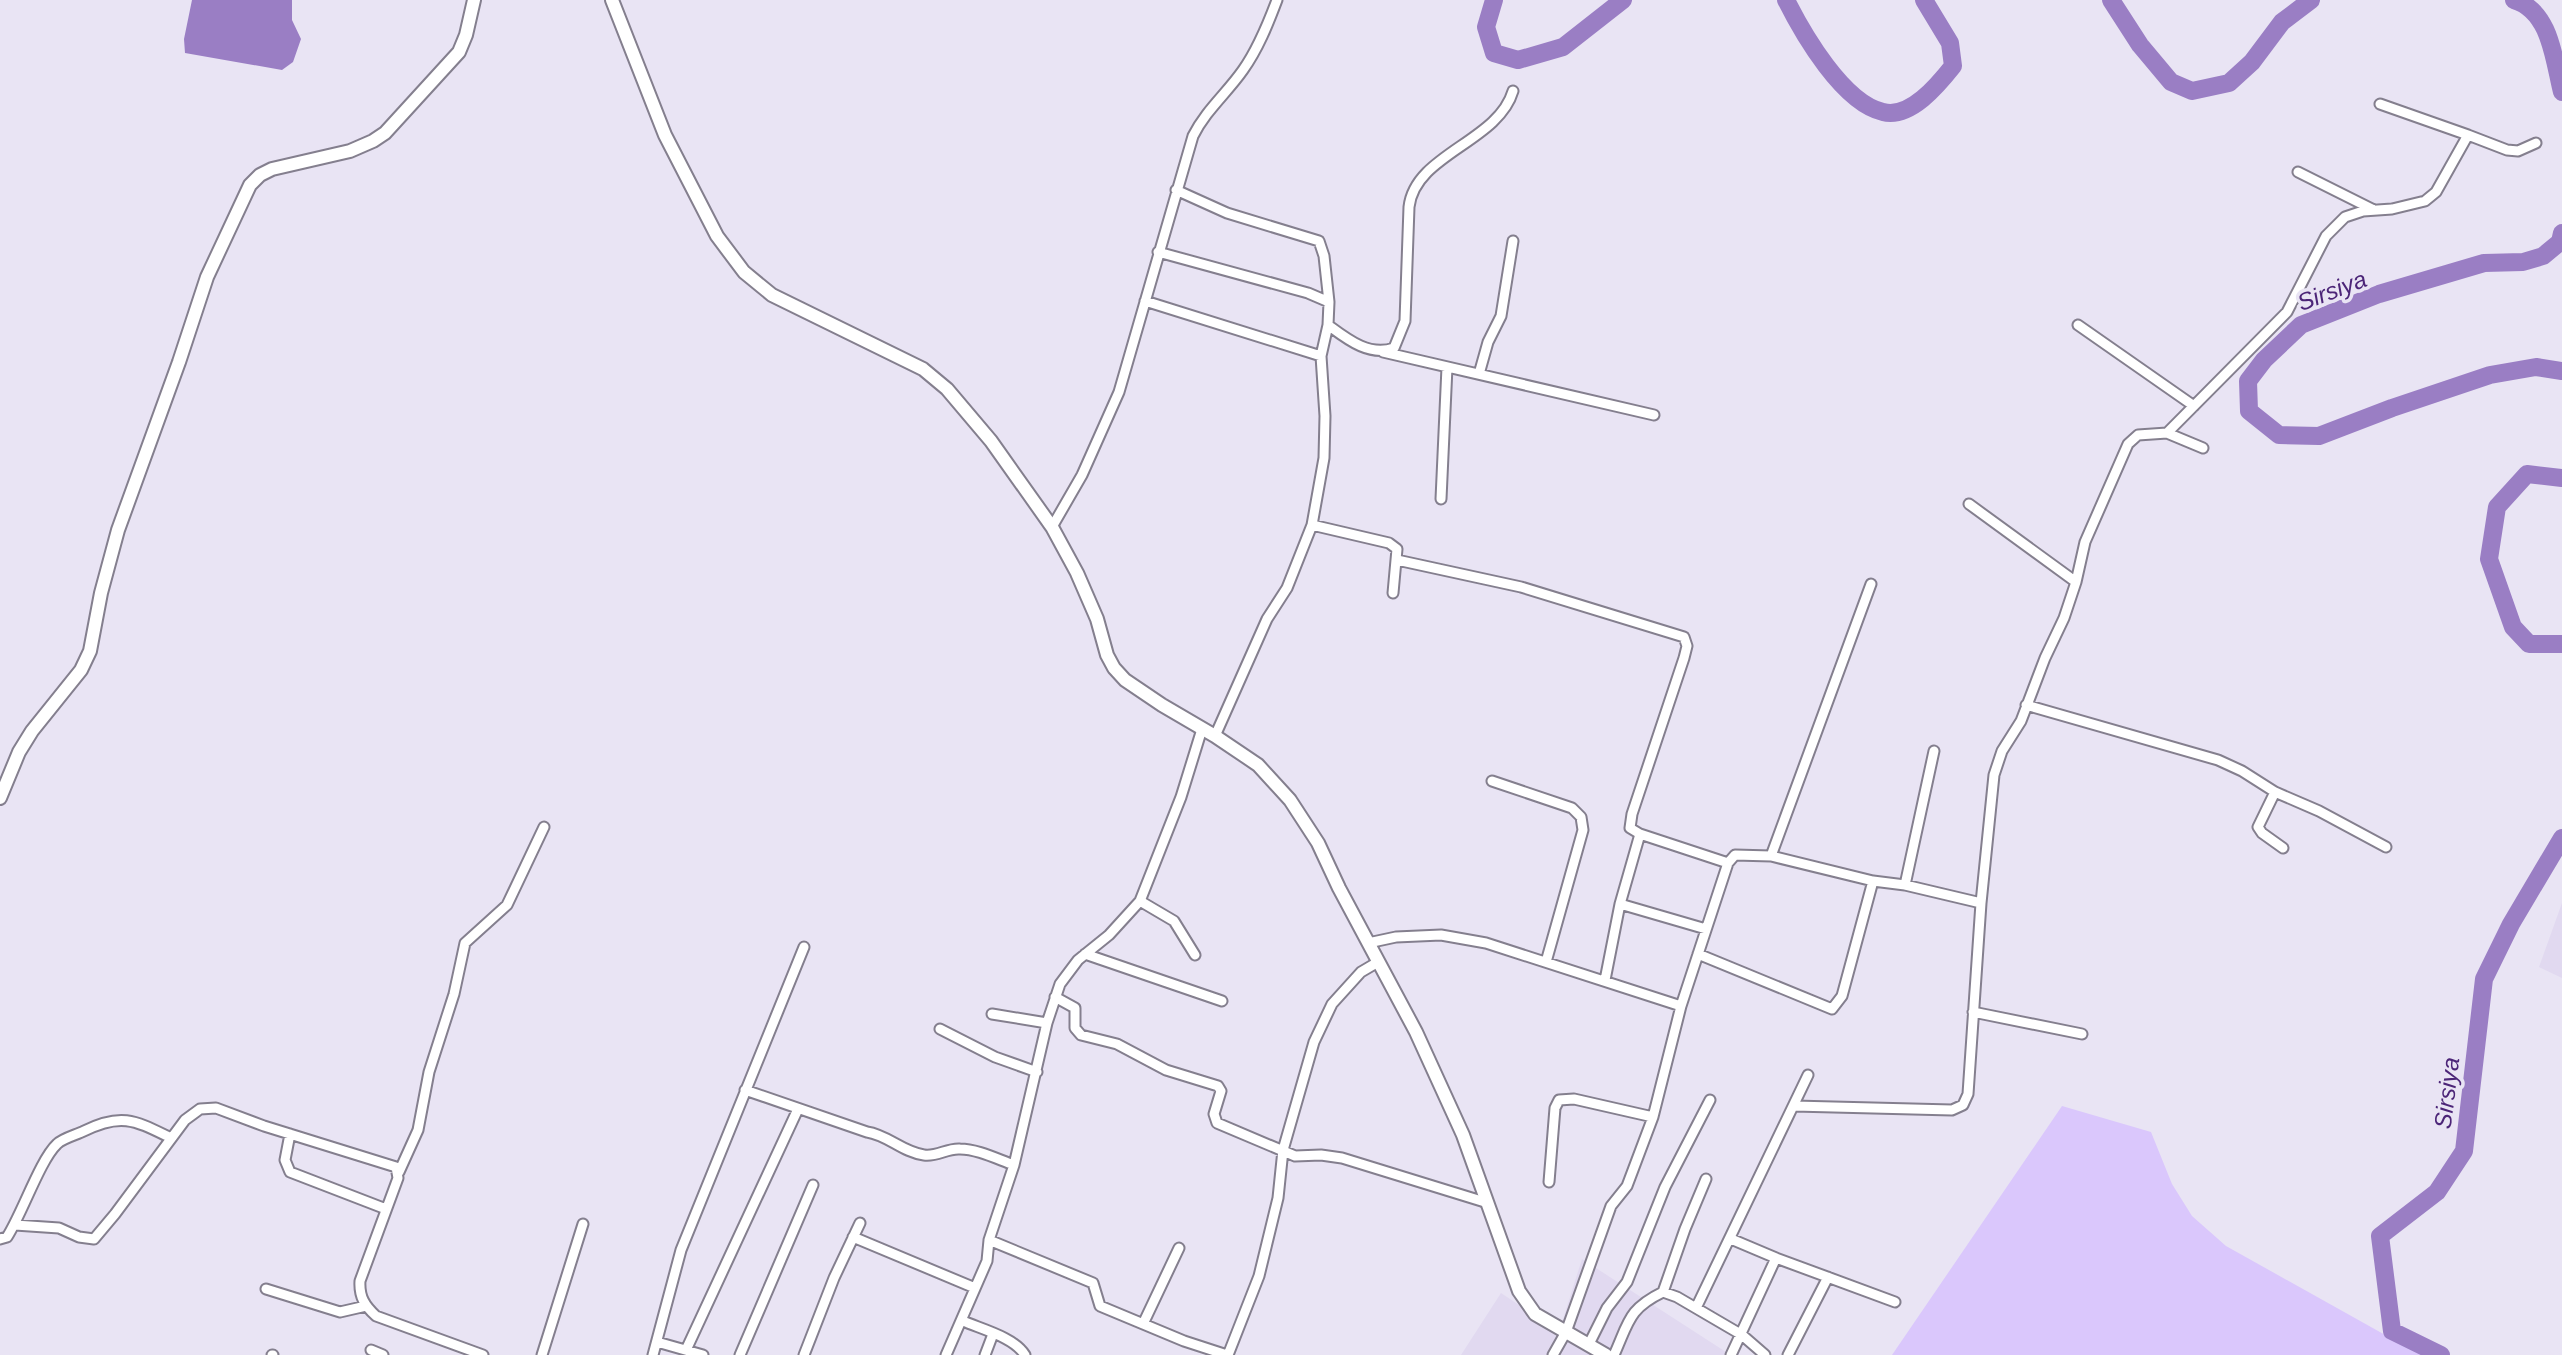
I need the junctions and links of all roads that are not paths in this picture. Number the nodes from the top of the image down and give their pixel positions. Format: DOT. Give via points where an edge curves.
graph roads {
  1 [pos="612,0"];
  2 [pos="1277,0"];
  3 [pos="473,6"];
  4 [pos="1513,91"];
  5 [pos="2380,104"];
  6 [pos="2468,135"];
  7 [pos="2536,143"];
  8 [pos="2298,172"];
  9 [pos="1176,190"];
  10 [pos="2375,211"];
  11 [pos="1513,241"];
  12 [pos="1158,252"];
  13 [pos="1145,301"];
  14 [pos="1329,302"];
  15 [pos="1328,325"];
  16 [pos="2078,325"];
  17 [pos="1383,352"];
  18 [pos="1321,356"];
  19 [pos="1447,367"];
  20 [pos="1479,374"];
  21 [pos="2194,406"];
  22 [pos="1654,415"];
  23 [pos="2167,433"];
  24 [pos="2203,448"];
  25 [pos="1441,499"];
  26 [pos="1969,504"];
  27 [pos="1312,525"];
  28 [pos="1052,527"];
  29 [pos="1397,560"];
  30 [pos="2076,582"];
  31 [pos="1871,584"];
  32 [pos="1393,593"];
  33 [pos="2026,705"];
  34 [pos="1202,729"];
  35 [pos="1215,736"];
  36 [pos="1934,751"];
  37 [pos="1492,781"];
  38 [pos="2275,792"];
  39 [pos="0,798"];
  40 [pos="544,827"];
  41 [pos="1640,834"];
  42 [pos="2386,847"];
  43 [pos="2283,848"];
  44 [pos="1771,856"];
  45 [pos="1728,863"];
  46 [pos="1873,881"];
  47 [pos="1905,885"];
  48 [pos="1140,901"];
  49 [pos="1981,903"];
  50 [pos="1620,904"];
  51 [pos="1706,929"];
  52 [pos="1368,943"];
  53 [pos="804,947"];
  54 [pos="1085,954"];
  55 [pos="1698,954"];
  56 [pos="1195,955"];
  57 [pos="1378,962"];
  58 [pos="1546,962"];
  59 [pos="1605,980"];
  60 [pos="1055,997"];
  61 [pos="1222,1001"];
  62 [pos="1681,1006"];
  63 [pos="1973,1012"];
  64 [pos="992,1014"];
  65 [pos="1047,1023"];
  66 [pos="940,1029"];
  67 [pos="2082,1034"];
  68 [pos="1037,1072"];
  69 [pos="1808,1075"];
  70 [pos="745,1090"];
  71 [pos="1710,1100"];
  72 [pos="1794,1106"];
  73 [pos="798,1109"];
  74 [pos="1653,1117"];
  75 [pos="290,1134"];
  76 [pos="171,1138"];
  77 [pos="1283,1150"];
  78 [pos="1014,1165"];
  79 [pos="399,1172"];
  80 [pos="1706,1179"];
  81 [pos="1549,1182"];
  82 [pos="813,1185"];
  83 [pos="1488,1203"];
  84 [pos="386,1209"];
  85 [pos="860,1223"];
  86 [pos="583,1224"];
  87 [pos="15,1225"];
  88 [pos="853,1237"];
  89 [pos="0,1239"];
  90 [pos="1731,1239"];
  91 [pos="989,1240"];
  92 [pos="1179,1248"];
  93 [pos="1776,1258"];
  94 [pos="1828,1277"];
  95 [pos="975,1288"];
  96 [pos="266,1289"];
  97 [pos="1663,1292"];
  98 [pos="1895,1302"];
  99 [pos="366,1306"];
  100 [pos="1696,1308"];
  101 [pos="963,1321"];
  102 [pos="1143,1324"];
  103 [pos="1566,1332"];
  104 [pos="993,1334"];
  105 [pos="1742,1335"];
  106 [pos="657,1342"];
  107 [pos="1589,1344"];
  108 [pos="371,1350"];
  109 [pos="686,1350"];
  110 [pos="1200,1350"];
  111 [pos="383,1355"];
  112 [pos="483,1355"];
  113 [pos="542,1355"];
  114 [pos="653,1355"];
  115 [pos="703,1355"];
  116 [pos="740,1355"];
  117 [pos="804,1355"];
  118 [pos="946,1355"];
  119 [pos="985,1355"];
  120 [pos="1025,1355"];
  121 [pos="1228,1355"];
  122 [pos="1553,1355"];
  123 [pos="1606,1355"];
  124 [pos="1614,1355"];
  125 [pos="1731,1355"];
  126 [pos="1765,1355"];
  127 [pos="1788,1355"];
  1 -- 28 [label="street" via="665,135 717,236 744,272 772,295 923,369 991,441"];
  2 -- 9 [label="street" via="1243,71 1202,117"];
  3 -- 39 [label="street" via="459,52 385,133 350,151 272,169 250,185 207,277 118,530 90,651 19,752"];
  4 -- 17 [label="street" via="1496,119 1417,181 1409,207 1405,321 1394,348"];
  5 -- 6 [label="street"];
  6 -- 7 [label="street" via="2507,150"];
  6 -- 10 [label="street" via="2436,192 2425,201"];
  8 -- 10 [label="street"];
  9 -- 12 [label="street"];
  9 -- 14 [label="street" via="1227,213 1319,241"];
  10 -- 21 [label="street" via="2345,217 2326,236 2287,312"];
  11 -- 20 [label="street" via="1501,316"];
  12 -- 13 [label="street"];
  12 -- 14 [label="street"];
  13 -- 18 [label="street"];
  13 -- 28 [label="street" via="1119,392"];
  14 -- 15 [label="street"];
  15 -- 17 [label="street" via="1352,342"];
  15 -- 18 [label="street"];
  16 -- 21 [label="street"];
  17 -- 19 [label="street"];
  18 -- 27 [label="street" via="1324,458"];
  19 -- 20 [label="street"];
  19 -- 25 [label="street"];
  20 -- 22 [label="street"];
  21 -- 23 [label="street"];
  23 -- 24 [label="street"];
  23 -- 30 [label="street" via="2138,435 2128,444 2085,542"];
  26 -- 30 [label="street"];
  27 -- 29 [label="street" via="1389,543 1397,549"];
  27 -- 35 [label="street"];
  28 -- 34 [label="street" via="1077,573 1114,668"];
  29 -- 32 [label="street"];
  29 -- 41 [label="street" via="1521,587 1684,637 1684,658 1632,814 1630,828"];
  30 -- 33 [label="street"];
  31 -- 44 [label="street"];
  33 -- 38 [label="street" via="2218,760"];
  33 -- 49 [label="street" via="1994,775"];
  34 -- 35 [label="street"];
  34 -- 48 [label="street"];
  35 -- 52 [label="street" via="1258,765 1290,800"];
  36 -- 47 [label="street"];
  37 -- 58 [label="street" via="1572,808 1581,817 1583,830"];
  38 -- 42 [label="street"];
  38 -- 43 [label="street" via="2258,827"];
  40 -- 79 [label="street" via="507,905 465,943 418,1130"];
  41 -- 45 [label="street"];
  41 -- 50 [label="street"];
  44 -- 45 [label="street" via="1735,855"];
  44 -- 46 [label="street"];
  45 -- 51 [label="street"];
  46 -- 47 [label="street"];
  46 -- 55 [label="street" via="1842,996 1832,1009"];
  47 -- 49 [label="street"];
  48 -- 54 [label="street"];
  48 -- 56 [label="street" via="1174,921"];
  49 -- 63 [label="street"];
  50 -- 51 [label="street"];
  50 -- 59 [label="street"];
  51 -- 55 [label="street"];
  52 -- 57 [label="street"];
  52 -- 58 [label="street" via="1441,935"];
  53 -- 70 [label="street"];
  54 -- 60 [label="street"];
  54 -- 61 [label="street"];
  55 -- 62 [label="street"];
  57 -- 77 [label="street" via="1361,972 1323,1021"];
  57 -- 83 [label="street" via="1416,1032"];
  58 -- 59 [label="street"];
  59 -- 62 [label="street"];
  60 -- 65 [label="street"];
  60 -- 77 [label="street" via="1075,1008 1075,1028 1081,1035 1117,1044 1166,1070 1218,1086 1217,1123"];
  62 -- 74 [label="street"];
  63 -- 67 [label="street"];
  63 -- 72 [label="street" via="1963,1105 1952,1110"];
  64 -- 65 [label="street"];
  65 -- 68 [label="street"];
  66 -- 68 [label="street"];
  68 -- 78 [label="street"];
  69 -- 72 [label="street"];
  70 -- 73 [label="street"];
  70 -- 106 [label="street" via="681,1250"];
  71 -- 107 [label="street" via="1665,1187 1627,1282"];
  72 -- 90 [label="street"];
  73 -- 78 [label="street" via="884,1135 911,1152 933,1156 963,1149"];
  73 -- 109 [label="street"];
  74 -- 81 [label="street" via="1559,1100"];
  74 -- 103 [label="street" via="1627,1186 1611,1206"];
  75 -- 76 [label="street" via="208,1107 193,1113"];
  75 -- 79 [label="street"];
  75 -- 84 [label="street" via="285,1160 290,1172"];
  76 -- 87 [label="street" via="94,1239 48,1226"];
  76 -- 87 [label="street" via="116,1119 57,1144"];
  77 -- 83 [label="street" via="1295,1156 1342,1158"];
  77 -- 121 [label="street" via="1278,1198 1259,1276"];
  78 -- 91 [label="street"];
  79 -- 84 [label="street"];
  80 -- 97 [label="street"];
  82 -- 116 [label="street"];
  83 -- 103 [label="street" via="1519,1291 1535,1314"];
  84 -- 99 [label="street" via="360,1281"];
  85 -- 88 [label="street"];
  86 -- 113 [label="street"];
  87 -- 89 [label="street"];
  88 -- 95 [label="street"];
  88 -- 117 [label="street"];
  90 -- 93 [label="street"];
  90 -- 100 [label="street"];
  91 -- 95 [label="street"];
  91 -- 102 [label="street" via="1093,1283 1097,1304"];
  92 -- 102 [label="street"];
  93 -- 94 [label="street"];
  93 -- 105 [label="street"];
  94 -- 98 [label="street"];
  94 -- 127 [label="street"];
  95 -- 101 [label="street"];
  96 -- 99 [label="street" via="340,1312"];
  97 -- 100 [label="street"];
  97 -- 124 [label="street" via="1641,1303"];
  99 -- 112 [label="street" via="376,1316"];
  100 -- 105 [label="street"];
  101 -- 104 [label="street"];
  101 -- 118 [label="street"];
  102 -- 110 [label="street"];
  103 -- 107 [label="street"];
  103 -- 122 [label="street"];
  104 -- 119 [label="street"];
  104 -- 120 [label="street"];
  105 -- 125 [label="street"];
  105 -- 126 [label="street"];
  106 -- 109 [label="street"];
  106 -- 114 [label="street"];
  107 -- 123 [label="street"];
  108 -- 111 [label="street"];
  109 -- 115 [label="street"];
  110 -- 121 [label="street"];
}
